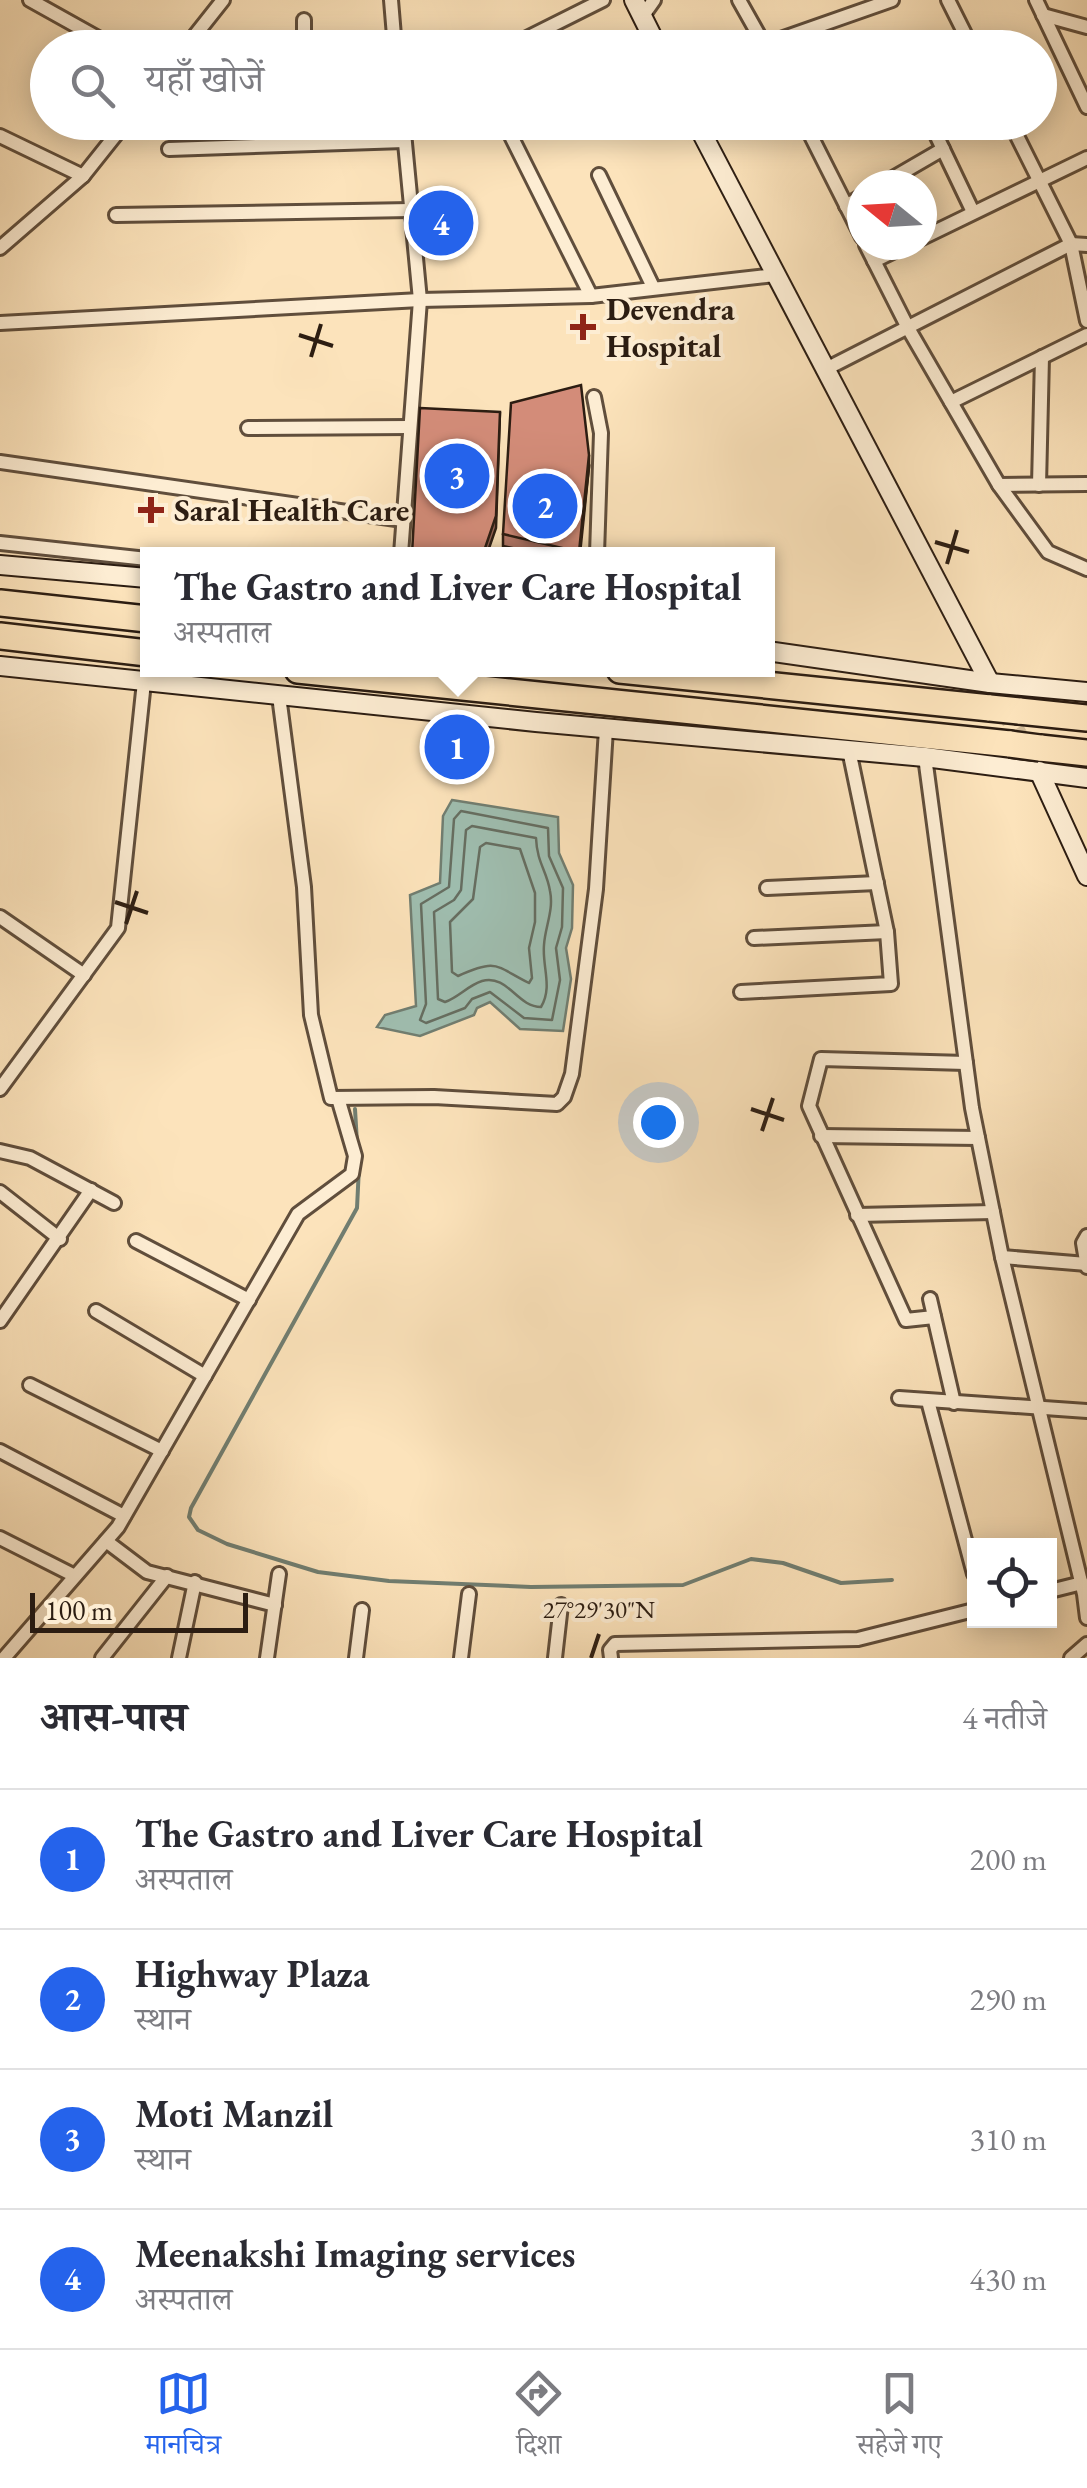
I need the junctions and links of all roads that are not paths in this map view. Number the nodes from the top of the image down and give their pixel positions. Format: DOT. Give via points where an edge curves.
graph roads {
  1 [pos="30,0"];
  2 [pos="223,0"];
  3 [pos="391,0"];
  4 [pos="603,0"];
  5 [pos="654,0"];
  6 [pos="739,0"];
  7 [pos="892,0"];
  8 [pos="948,0"];
  9 [pos="1036,0"];
  10 [pos="638,8"];
  11 [pos="1043,15"];
  12 [pos="304,20"];
  13 [pos="1087,26"];
  14 [pos="84,30"];
  15 [pos="199,30"];
  16 [pos="304,30"];
  17 [pos="394,30"];
  18 [pos="543,30"];
  19 [pos="754,30"];
  20 [pos="807,30"];
  21 [pos="963,30"];
  22 [pos="1050,30"];
  23 [pos="1057,44"];
  24 [pos="1087,107"];
  25 [pos="0,136"];
  26 [pos="112,140"];
  27 [pos="306,140"];
  28 [pos="513,140"];
  29 [pos="705,140"];
  30 [pos="813,140"];
  31 [pos="939,140"];
  32 [pos="1019,140"];
  33 [pos="404,141"];
  34 [pos="306,144"];
  35 [pos="943,148"];
  36 [pos="169,149"];
  37 [pos="1087,158"];
  38 [pos="906,170"];
  39 [pos="599,174"];
  40 [pos="83,176"];
  41 [pos="1038,180"];
  42 [pos="846,206"];
  43 [pos="411,210"];
  44 [pos="973,212"];
  45 [pos="116,215"];
  46 [pos="937,230"];
  47 [pos="1071,244"];
  48 [pos="1087,246"];
  49 [pos="0,248"];
  50 [pos="878,260"];
  51 [pos="874,262"];
  52 [pos="776,275"];
  53 [pos="653,287"];
  54 [pos="591,296"];
  55 [pos="420,300"];
  56 [pos="1087,321"];
  57 [pos="0,323"];
  58 [pos="908,328"];
  59 [pos="1087,335"];
  60 [pos="1042,357"];
  61 [pos="824,370"];
  62 [pos="594,397"];
  63 [pos="951,402"];
  64 [pos="248,428"];
  65 [pos="410,428"];
  66 [pos="0,462"];
  67 [pos="1039,484"];
  68 [pos="1087,484"];
  69 [pos="999,485"];
  70 [pos="404,520"];
  71 [pos="0,544"];
  72 [pos="402,547"];
  73 [pos="597,547"];
  74 [pos="140,558"];
  75 [pos="0,564"];
  76 [pos="1087,570"];
  77 [pos="140,577"];
  78 [pos="0,603"];
  79 [pos="140,618"];
  80 [pos="0,636"];
  81 [pos="140,652"];
  82 [pos="775,652"];
  83 [pos="0,666"];
  84 [pos="365,677"];
  85 [pos="724,677"];
  86 [pos="144,682"];
  87 [pos="1087,692"];
  88 [pos="990,695"];
  89 [pos="279,696"];
  90 [pos="1087,718"];
  91 [pos="606,728"];
  92 [pos="849,750"];
  93 [pos="1087,753"];
  94 [pos="925,757"];
  95 [pos="1039,759"];
  96 [pos="1087,778"];
  97 [pos="1087,876"];
  98 [pos="876,882"];
  99 [pos="767,888"];
  100 [pos="0,917"];
  101 [pos="887,932"];
  102 [pos="754,938"];
  103 [pos="84,975"];
  104 [pos="742,992"];
  105 [pos="966,1063"];
  106 [pos="0,1089"];
  107 [pos="338,1098"];
  108 [pos="821,1136"];
  109 [pos="978,1138"];
  110 [pos="3,1156"];
  111 [pos="91,1190"];
  112 [pos="0,1192"];
  113 [pos="114,1203"];
  114 [pos="993,1212"];
  115 [pos="857,1215"];
  116 [pos="1087,1236"];
  117 [pos="60,1239"];
  118 [pos="136,1242"];
  119 [pos="1002,1257"];
  120 [pos="1087,1265"];
  121 [pos="248,1300"];
  122 [pos="930,1300"];
  123 [pos="96,1312"];
  124 [pos="934,1316"];
  125 [pos="0,1321"];
  126 [pos="205,1376"];
  127 [pos="30,1385"];
  128 [pos="899,1398"];
  129 [pos="928,1401"];
  130 [pos="954,1403"];
  131 [pos="1040,1410"];
  132 [pos="1087,1411"];
  133 [pos="0,1451"];
  134 [pos="162,1451"];
  135 [pos="124,1516"];
  136 [pos="0,1538"];
  137 [pos="106,1541"];
  138 [pos="967,1548"];
  139 [pos="278,1574"];
  140 [pos="76,1576"];
  141 [pos="167,1576"];
  142 [pos="195,1582"];
  143 [pos="1084,1590"];
  144 [pos="1057,1592"];
  145 [pos="469,1594"];
  146 [pos="561,1604"];
  147 [pos="275,1605"];
  148 [pos="362,1610"];
  149 [pos="967,1612"];
  150 [pos="1087,1618"];
  151 [pos="1087,1644"];
  152 [pos="4,1653"];
  153 [pos="102,1658"];
  154 [pos="178,1658"];
  155 [pos="267,1658"];
  156 [pos="356,1658"];
  157 [pos="461,1658"];
  158 [pos="555,1658"];
  159 [pos="611,1658"];
  160 [pos="1071,1658"];
  1 -- 14 [label="street"];
  2 -- 15 [label="street"];
  3 -- 17 [label="street"];
  4 -- 18 [label="street"];
  5 -- 10 [label="street"];
  6 -- 19 [label="street"];
  7 -- 20 [label="street"];
  8 -- 21 [label="street"];
  9 -- 11 [label="street"];
  11 -- 13 [label="street"];
  11 -- 22 [label="street"];
  12 -- 16 [label="street"];
  23 -- 24 [label="street"];
  25 -- 40 [label="street"];
  26 -- 40 [label="street"];
  27 -- 34 [label="street"];
  28 -- 54 [label="street"];
  29 -- 52 [label="street"];
  30 -- 42 [label="street"];
  31 -- 35 [label="street"];
  32 -- 41 [label="street"];
  33 -- 34 [label="street"];
  33 -- 43 [label="street"];
  34 -- 36 [label="street"];
  35 -- 38 [label="street"];
  35 -- 44 [label="street"];
  37 -- 41 [label="street"];
  39 -- 53 [label="street"];
  40 -- 49 [label="street"];
  41 -- 44 [label="street"];
  41 -- 47 [label="street"];
  43 -- 45 [label="street"];
  43 -- 55 [label="street"];
  44 -- 46 [label="street"];
  47 -- 48 [label="street"];
  47 -- 56 [label="street"];
  47 -- 58 [label="street"];
  50 -- 51 [label="street"];
  51 -- 58 [label="street"];
  52 -- 53 [label="street"];
  52 -- 61 [label="street"];
  53 -- 54 [label="street"];
  54 -- 55 [label="street"];
  55 -- 57 [label="street"];
  55 -- 65 [label="street"];
  58 -- 61 [label="street"];
  58 -- 63 [label="street"];
  59 -- 60 [label="street"];
  60 -- 63 [label="street"];
  60 -- 67 [label="street"];
  61 -- 88 [label="street"];
  62 -- 73 [label="street" via="602,433"];
  63 -- 69 [label="street"];
  64 -- 65 [label="street"];
  65 -- 70 [label="street"];
  66 -- 70 [label="street"];
  67 -- 68 [label="street"];
  67 -- 69 [label="street"];
  69 -- 76 [label="street" via="1048,552"];
  70 -- 72 [label="street"];
  71 -- 74 [label="street"];
  75 -- 77 [label="street"];
  78 -- 79 [label="highway"];
  80 -- 81 [label="highway"];
  82 -- 88 [label="street"];
  83 -- 86 [label="street"];
  84 -- 95 [label="highway, bridge" via="1010,744"];
  85 -- 88 [label="highway"];
  86 -- 89 [label="street"];
  86 -- 103 [label="street" via="118,928"];
  87 -- 88 [label="street"];
  88 -- 90 [label="highway, bridge" via="1019,711"];
  89 -- 91 [label="street"];
  89 -- 107 [label="street" via="304,887 311,1015 332,1098"];
  91 -- 92 [label="street"];
  91 -- 107 [label="street" via="596,889 564,1097 557,1104"];
  92 -- 94 [label="street"];
  92 -- 98 [label="street"];
  93 -- 95 [label="highway"];
  94 -- 95 [label="street"];
  94 -- 105 [label="street"];
  95 -- 96 [label="street"];
  95 -- 97 [label="street"];
  98 -- 99 [label="street"];
  98 -- 101 [label="street"];
  100 -- 103 [label="street"];
  101 -- 102 [label="street"];
  101 -- 104 [label="street" via="893,975 888,986"];
  103 -- 106 [label="street"];
  105 -- 108 [label="street" via="821,1059 808,1106"];
  105 -- 109 [label="street"];
  107 -- 121 [label="street" via="354,1156 352,1174 298,1214"];
  108 -- 109 [label="street"];
  108 -- 115 [label="street"];
  109 -- 114 [label="street"];
  110 -- 111 [label="street" via="30,1158"];
  111 -- 113 [label="street"];
  111 -- 117 [label="street"];
  112 -- 117 [label="street"];
  114 -- 115 [label="street"];
  114 -- 119 [label="street"];
  115 -- 124 [label="street" via="906,1320"];
  116 -- 120 [label="street"];
  117 -- 125 [label="street"];
  118 -- 121 [label="street"];
  119 -- 120 [label="street"];
  119 -- 131 [label="street"];
  121 -- 126 [label="street"];
  122 -- 124 [label="street"];
  123 -- 126 [label="street"];
  124 -- 130 [label="street"];
  126 -- 134 [label="street"];
  127 -- 134 [label="street"];
  128 -- 129 [label="street"];
  129 -- 130 [label="street"];
  129 -- 138 [label="street"];
  130 -- 131 [label="street"];
  131 -- 132 [label="street"];
  131 -- 143 [label="street"];
  133 -- 135 [label="street"];
  134 -- 135 [label="street"];
  135 -- 137 [label="street"];
  136 -- 140 [label="street"];
  137 -- 140 [label="street"];
  137 -- 141 [label="street" via="147,1572"];
  139 -- 147 [label="street"];
  140 -- 152 [label="street"];
  141 -- 142 [label="street"];
  141 -- 153 [label="street"];
  142 -- 147 [label="street"];
  142 -- 154 [label="street"];
  143 -- 144 [label="street"];
  143 -- 150 [label="street"];
  145 -- 157 [label="street"];
  146 -- 158 [label="street"];
  147 -- 155 [label="street"];
  148 -- 156 [label="street"];
  149 -- 159 [label="street" via="858,1639 615,1644"];
  151 -- 160 [label="street"];
}
